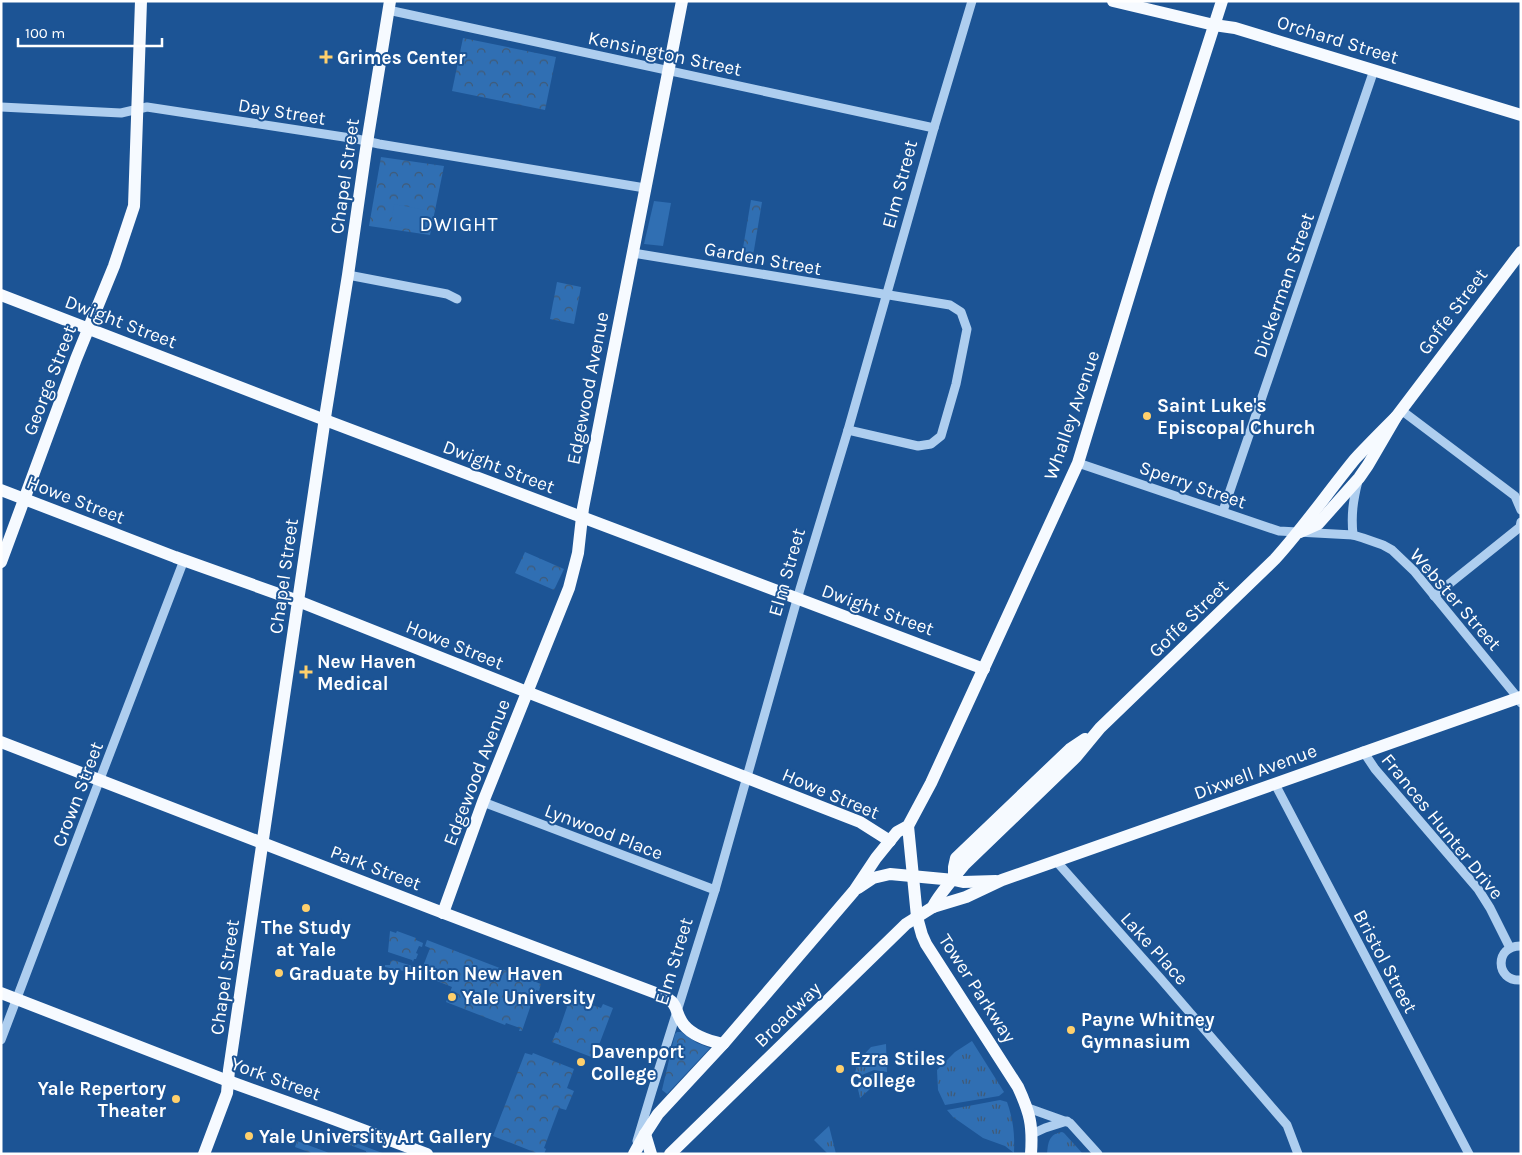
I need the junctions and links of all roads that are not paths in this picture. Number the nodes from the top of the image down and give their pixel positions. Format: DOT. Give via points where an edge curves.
graph roads {
  1 [pos="141,1"];
  2 [pos="682,1"];
  3 [pos="972,1"];
  4 [pos="1113,1"];
  5 [pos="1222,1"];
  6 [pos="389,5"];
  7 [pos="1214,25"];
  8 [pos="1374,70"];
  9 [pos="668,71"];
  10 [pos="1,107"];
  11 [pos="136,110"];
  12 [pos="1521,116"];
  13 [pos="934,128"];
  14 [pos="368,142"];
  15 [pos="645,188"];
  16 [pos="1521,252"];
  17 [pos="632,253"];
  18 [pos="348,275"];
  19 [pos="1,295"];
  20 [pos="887,296"];
  21 [pos="456,299"];
  22 [pos="89,329"];
  23 [pos="1398,414"];
  24 [pos="325,420"];
  25 [pos="848,430"];
  26 [pos="1078,463"];
  27 [pos="1359,478"];
  28 [pos="1,490"];
  29 [pos="24,499"];
  30 [pos="1521,510"];
  31 [pos="1223,511"];
  32 [pos="581,517"];
  33 [pos="1521,522"];
  34 [pos="1299,533"];
  35 [pos="1354,535"];
  36 [pos="184,560"];
  37 [pos="1,562"];
  38 [pos="1434,596"];
  39 [pos="797,599"];
  40 [pos="298,602"];
  41 [pos="984,669"];
  42 [pos="527,692"];
  43 [pos="1520,699"];
  44 [pos="1,742"];
  45 [pos="1363,752"];
  46 [pos="747,778"];
  47 [pos="100,780"];
  48 [pos="1275,784"];
  49 [pos="483,802"];
  50 [pos="908,826"];
  51 [pos="890,841"];
  52 [pos="262,843"];
  53 [pos="1056,862"];
  54 [pos="913,876"];
  55 [pos="954,880"];
  56 [pos="1002,880"];
  57 [pos="715,890"];
  58 [pos="854,891"];
  59 [pos="932,908"];
  60 [pos="443,913"];
  61 [pos="917,917"];
  62 [pos="1521,946"];
  63 [pos="1510,948"];
  64 [pos="1521,980"];
  65 [pos="1,993"];
  66 [pos="17,999"];
  67 [pos="678,1010"];
  68 [pos="1,1040"];
  69 [pos="723,1044"];
  70 [pos="228,1081"];
  71 [pos="1028,1108"];
  72 [pos="1067,1121"];
  73 [pos="645,1134"];
  74 [pos="1032,1134"];
  75 [pos="635,1151"];
  76 [pos="204,1154"];
  77 [pos="427,1154"];
  78 [pos="651,1154"];
  79 [pos="670,1154"];
  80 [pos="1031,1154"];
  81 [pos="1098,1154"];
  82 [pos="1298,1154"];
  83 [pos="1469,1154"];
  1 -- 11 [label="main road, George Street"];
  2 -- 9 [label="main road, Edgewood Avenue"];
  3 -- 13 [label="street, Elm Street"];
  4 -- 7 [label="main road, Orchard Street"];
  5 -- 7 [label="main road, Whalley Avenue"];
  6 -- 9 [label="street, Kensington Street"];
  6 -- 14 [label="main road, Chapel Street"];
  7 -- 8 [label="main road, Orchard Street" via="1235,28"];
  7 -- 26 [label="main road, Whalley Avenue"];
  8 -- 12 [label="main road, Orchard Street"];
  8 -- 31 [label="street, Dickerman Street"];
  9 -- 13 [label="street, Kensington Street"];
  9 -- 15 [label="main road, Edgewood Avenue"];
  10 -- 11 [label="street, Day Street" via="121,113"];
  11 -- 14 [label="street, Day Street" via="147,107"];
  11 -- 22 [label="main road, George Street" via="134,206"];
  13 -- 20 [label="street, Elm Street"];
  14 -- 15 [label="street, Day Street"];
  14 -- 18 [label="main road, Chapel Street"];
  15 -- 17 [label="main road, Edgewood Avenue"];
  16 -- 23 [label="main road, Goffe Street"];
  17 -- 20 [label="street, Garden Street"];
  17 -- 32 [label="main road, Edgewood Avenue"];
  18 -- 21 [label="street" via="446,294"];
  18 -- 24 [label="main road, Chapel Street"];
  19 -- 22 [label="main road, Dwight Street"];
  20 -- 25 [label="street, Elm Street"];
  20 -- 25 [label="street, Garden Street" via="950,305 961,312 967,329 947,418 941,436 931,444 918,446"];
  22 -- 24 [label="main road, Dwight Street"];
  22 -- 29 [label="main road, George Street"];
  23 -- 27 [label="main road, Goffe Street"];
  23 -- 30 [label="street" via="1515,496"];
  23 -- 34 [label="main road, Goffe Street" via="1357,458"];
  24 -- 32 [label="main road, Dwight Street"];
  24 -- 40 [label="main road, Chapel Street"];
  25 -- 39 [label="street, Elm Street"];
  26 -- 31 [label="street, Sperry Street"];
  26 -- 41 [label="main road, Whalley Avenue"];
  27 -- 34 [label="main road, Goffe Street" via="1318,524"];
  27 -- 35 [label="street" via="1351,519"];
  28 -- 29 [label="main road, Howe Street"];
  29 -- 36 [label="main road, Howe Street"];
  29 -- 37 [label="main road, George Street"];
  31 -- 34 [label="street, Sperry Street" via="1279,531"];
  32 -- 39 [label="main road, Dwight Street"];
  32 -- 42 [label="main road, Edgewood Avenue" via="578,552 569,588"];
  33 -- 38 [label="street" via="1520,527"];
  34 -- 35 [label="street, Webster Street"];
  34 -- 55 [label="main road, Goffe Street" via="1100,728 1076,757 964,865"];
  35 -- 38 [label="street, Webster Street" via="1392,550"];
  36 -- 40 [label="main road, Howe Street"];
  36 -- 47 [label="street, Crown Street"];
  38 -- 43 [label="street, Webster Street"];
  39 -- 41 [label="main road, Dwight Street"];
  39 -- 46 [label="street, Elm Street"];
  40 -- 42 [label="main road, Howe Street"];
  40 -- 52 [label="main road, Chapel Street"];
  41 -- 50 [label="main road, Whalley Avenue"];
  42 -- 46 [label="main road, Howe Street"];
  42 -- 49 [label="main road, Edgewood Avenue"];
  43 -- 45 [label="main road, Dixwell Avenue"];
  44 -- 47 [label="main road, Park Street"];
  45 -- 48 [label="main road, Dixwell Avenue"];
  45 -- 63 [label="street, Frances Hunter Drive" via="1478,889"];
  46 -- 51 [label="main road, Howe Street" via="860,822"];
  46 -- 57 [label="street, Elm Street"];
  47 -- 52 [label="main road, Park Street"];
  47 -- 66 [label="street, Crown Street"];
  48 -- 53 [label="main road, Dixwell Avenue"];
  48 -- 83 [label="street, Bristol Street"];
  49 -- 57 [label="street, Lynwood Place"];
  49 -- 60 [label="main road, Edgewood Avenue"];
  50 -- 51 [label="main road, Whalley Avenue"];
  50 -- 54 [label="main road, Tower Parkway"];
  51 -- 58 [label="main road, Whalley Avenue"];
  52 -- 60 [label="main road, Park Street"];
  52 -- 70 [label="main road, Chapel Street"];
  53 -- 56 [label="main road, Dixwell Avenue"];
  53 -- 82 [label="street, Lake Place" via="1287,1125"];
  54 -- 55 [label="main road, Dixwell Avenue"];
  54 -- 58 [label="main road, Dixwell Avenue" via="881,875"];
  54 -- 61 [label="main road, Tower Parkway"];
  55 -- 56 [label="main road, Dixwell Avenue"];
  55 -- 59 [label="main road, Goffe Street"];
  56 -- 59 [label="main road, Dixwell Avenue"];
  57 -- 67 [label="street, Elm Street"];
  58 -- 69 [label="main road, Broadway"];
  59 -- 61 [label="main road, Broadway"];
  60 -- 67 [label="main road, Park Street" via="660,995 669,999"];
  61 -- 71 [label="main road, Tower Parkway" via="926,944 1018,1087"];
  61 -- 79 [label="main road, Broadway" via="906,924"];
  62 -- 63 [label="street"];
  63 -- 64 [label="street" via="1502,956 1501,966 1506,976"];
  65 -- 66 [label="main road, York Street"];
  66 -- 68 [label="street, Crown Street"];
  66 -- 70 [label="main road, York Street"];
  67 -- 69 [label="main road, Park Street" via="691,1031"];
  67 -- 75 [label="street, Elm Street"];
  69 -- 73 [label="main road, Broadway" via="658,1114"];
  70 -- 76 [label="main road, Chapel Street" via="227,1093"];
  70 -- 77 [label="main road, York Street"];
  71 -- 72 [label="street"];
  71 -- 74 [label="main road, Tower Parkway"];
  72 -- 74 [label="street"];
  72 -- 81 [label="street"];
  73 -- 75 [label="main road, Broadway"];
  73 -- 78 [label="main road"];
  74 -- 80 [label="main road, Tower Parkway"];
}
